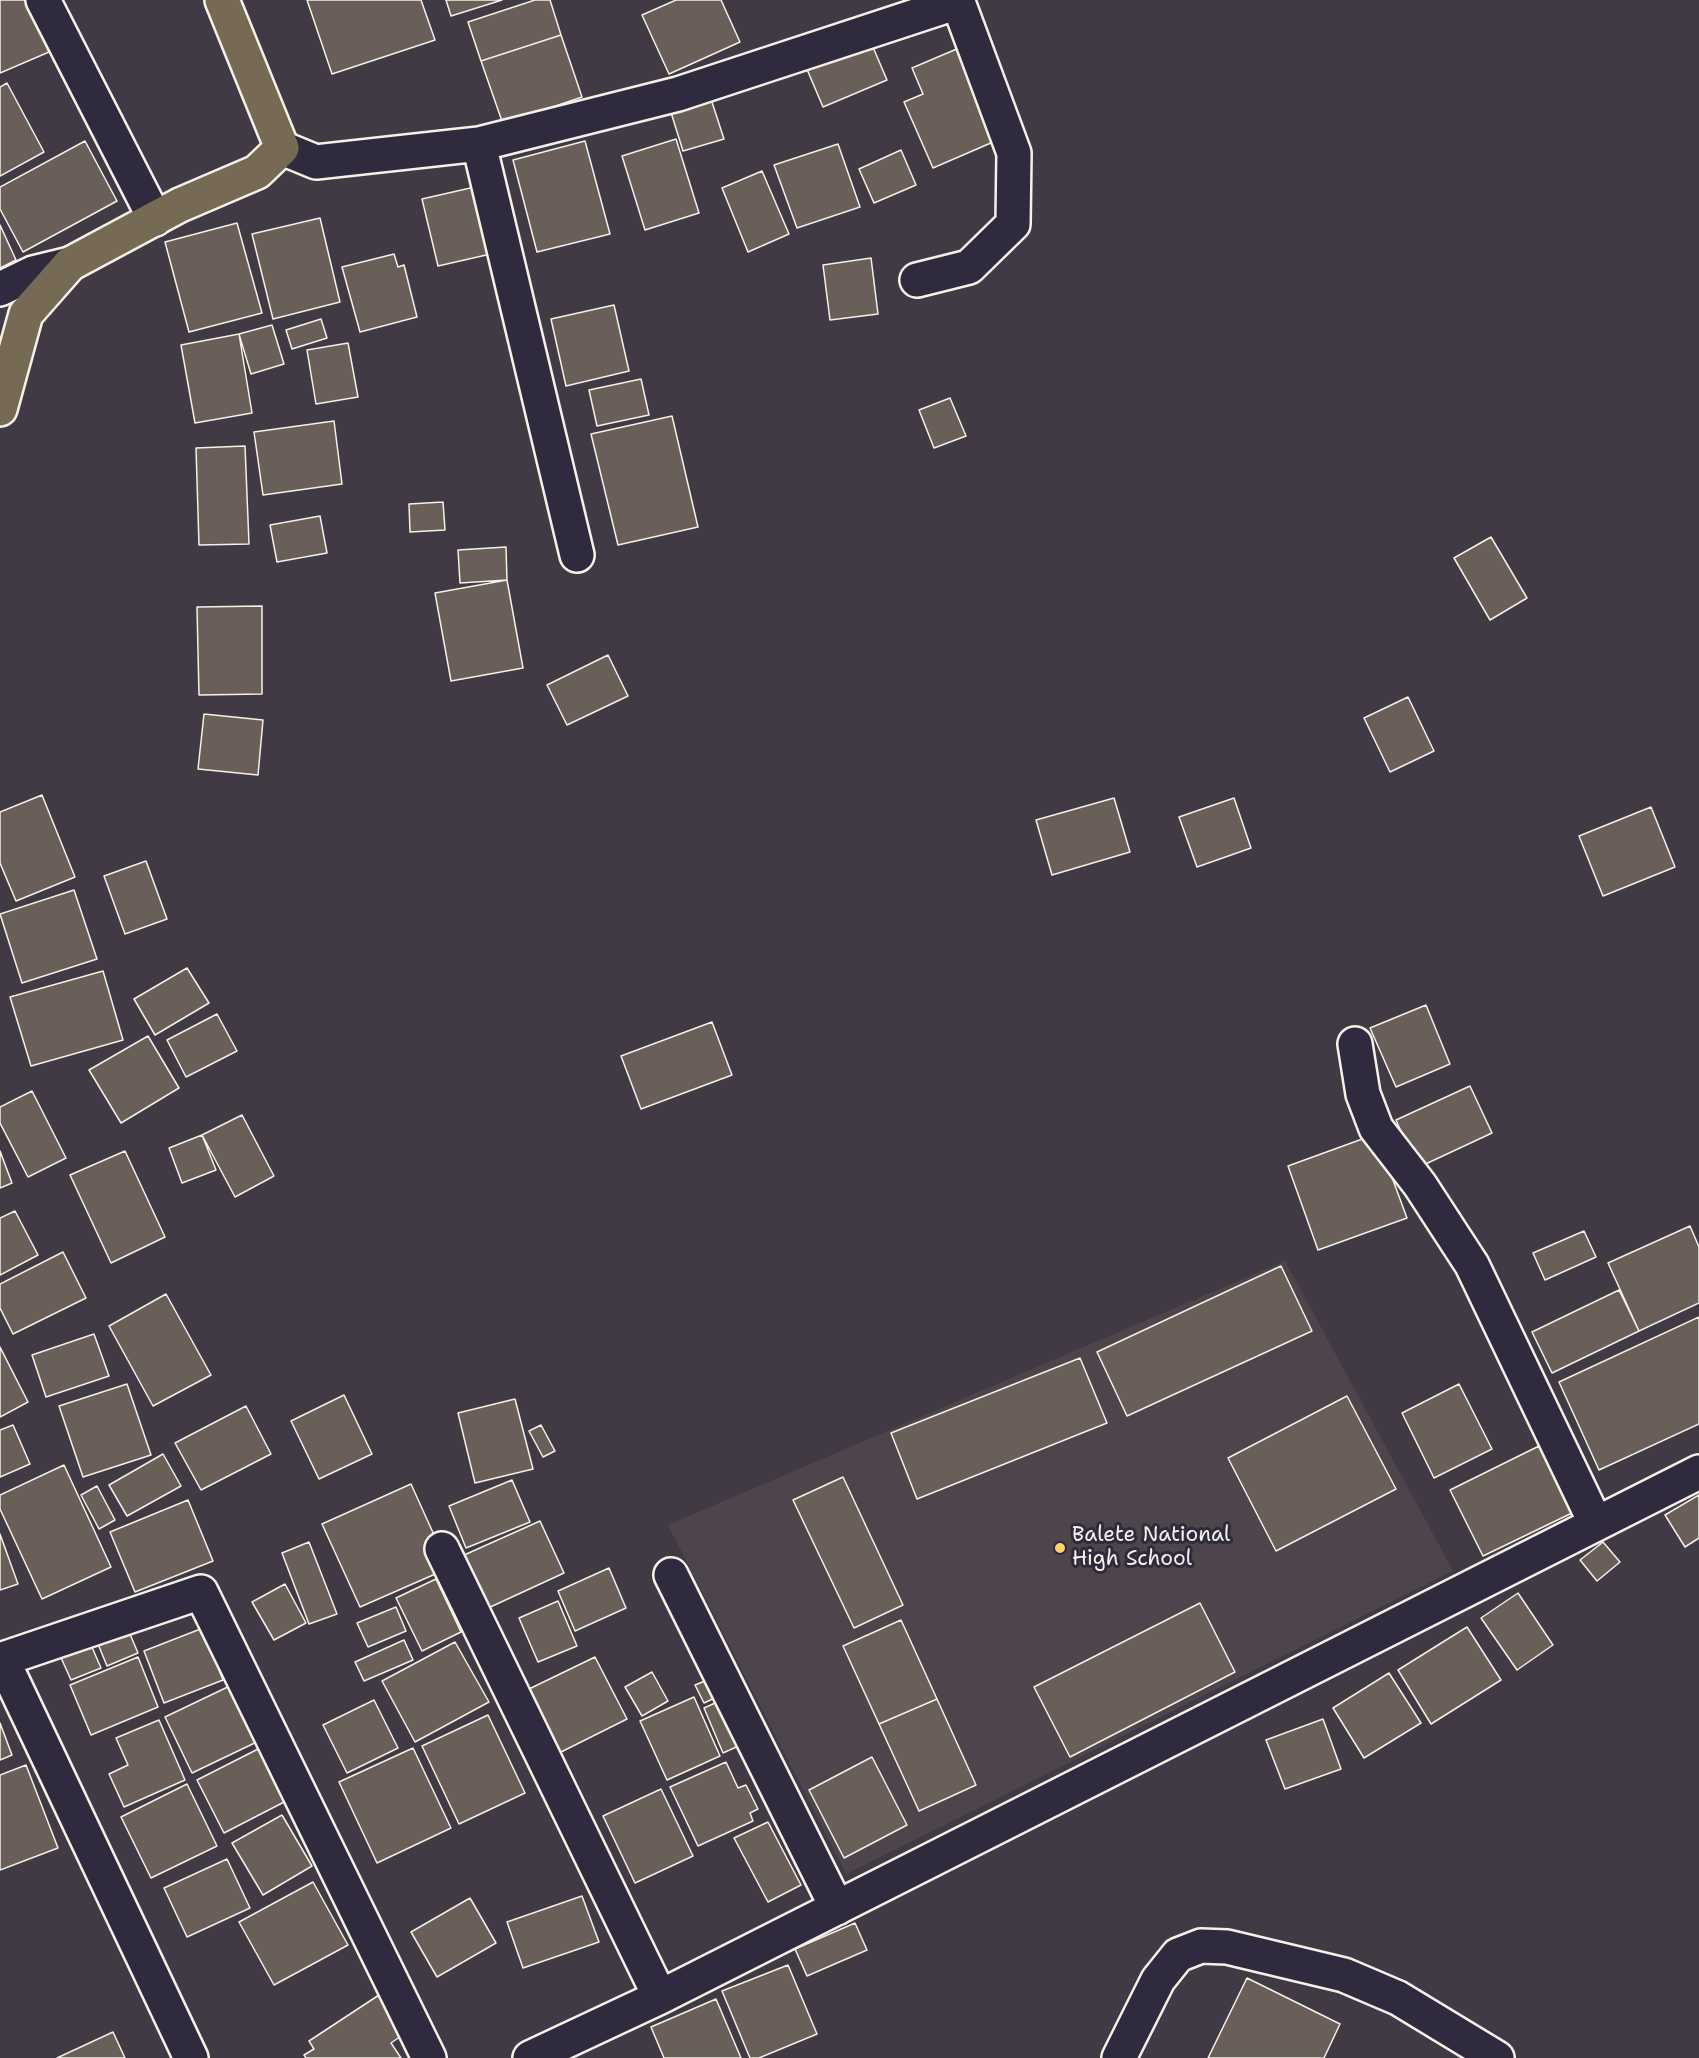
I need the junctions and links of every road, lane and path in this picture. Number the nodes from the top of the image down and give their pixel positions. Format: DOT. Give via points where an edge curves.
graph roads {
  1 [pos="43,0"];
  2 [pos="222,0"];
  3 [pos="479,144"];
  4 [pos="282,148"];
  5 [pos="155,219"];
  6 [pos="70,264"];
  7 [pos="917,280"];
  8 [pos="0,289"];
  9 [pos="0,410"];
  10 [pos="577,555"];
  11 [pos="1355,1044"];
  12 [pos="1699,1472"];
  13 [pos="1596,1524"];
  14 [pos="442,1549"];
  15 [pos="671,1575"];
  16 [pos="1,1660"];
  17 [pos="837,1908"];
  18 [pos="660,1997"];
  19 [pos="191,2058"];
  20 [pos="429,2058"];
  21 [pos="530,2058"];
  22 [pos="1119,2058"];
  23 [pos="1497,2058"];
  1 -- 5 [label="street"];
  2 -- 4 [label="main road"];
  3 -- 4 [label="street" via="316,162"];
  3 -- 7 [label="street" via="678,94 958,2 1014,153 1013,224 969,267"];
  3 -- 10 [label="street"];
  4 -- 5 [label="main road" via="257,172"];
  5 -- 6 [label="main road"];
  6 -- 8 [label="street" via="33,273"];
  6 -- 9 [label="main road" via="26,314"];
  11 -- 13 [label="street" via="1363,1094 1376,1128 1420,1185 1472,1265"];
  12 -- 13 [label="street"];
  13 -- 17 [label="street"];
  14 -- 18 [label="street"];
  15 -- 17 [label="street"];
  16 -- 19 [label="street"];
  16 -- 20 [label="street" via="201,1592"];
  17 -- 18 [label="street"];
  18 -- 21 [label="street"];
  22 -- 23 [label="street" via="1158,1980 1178,1955 1201,1946 1227,1947 1344,1975 1398,1998"];
}
